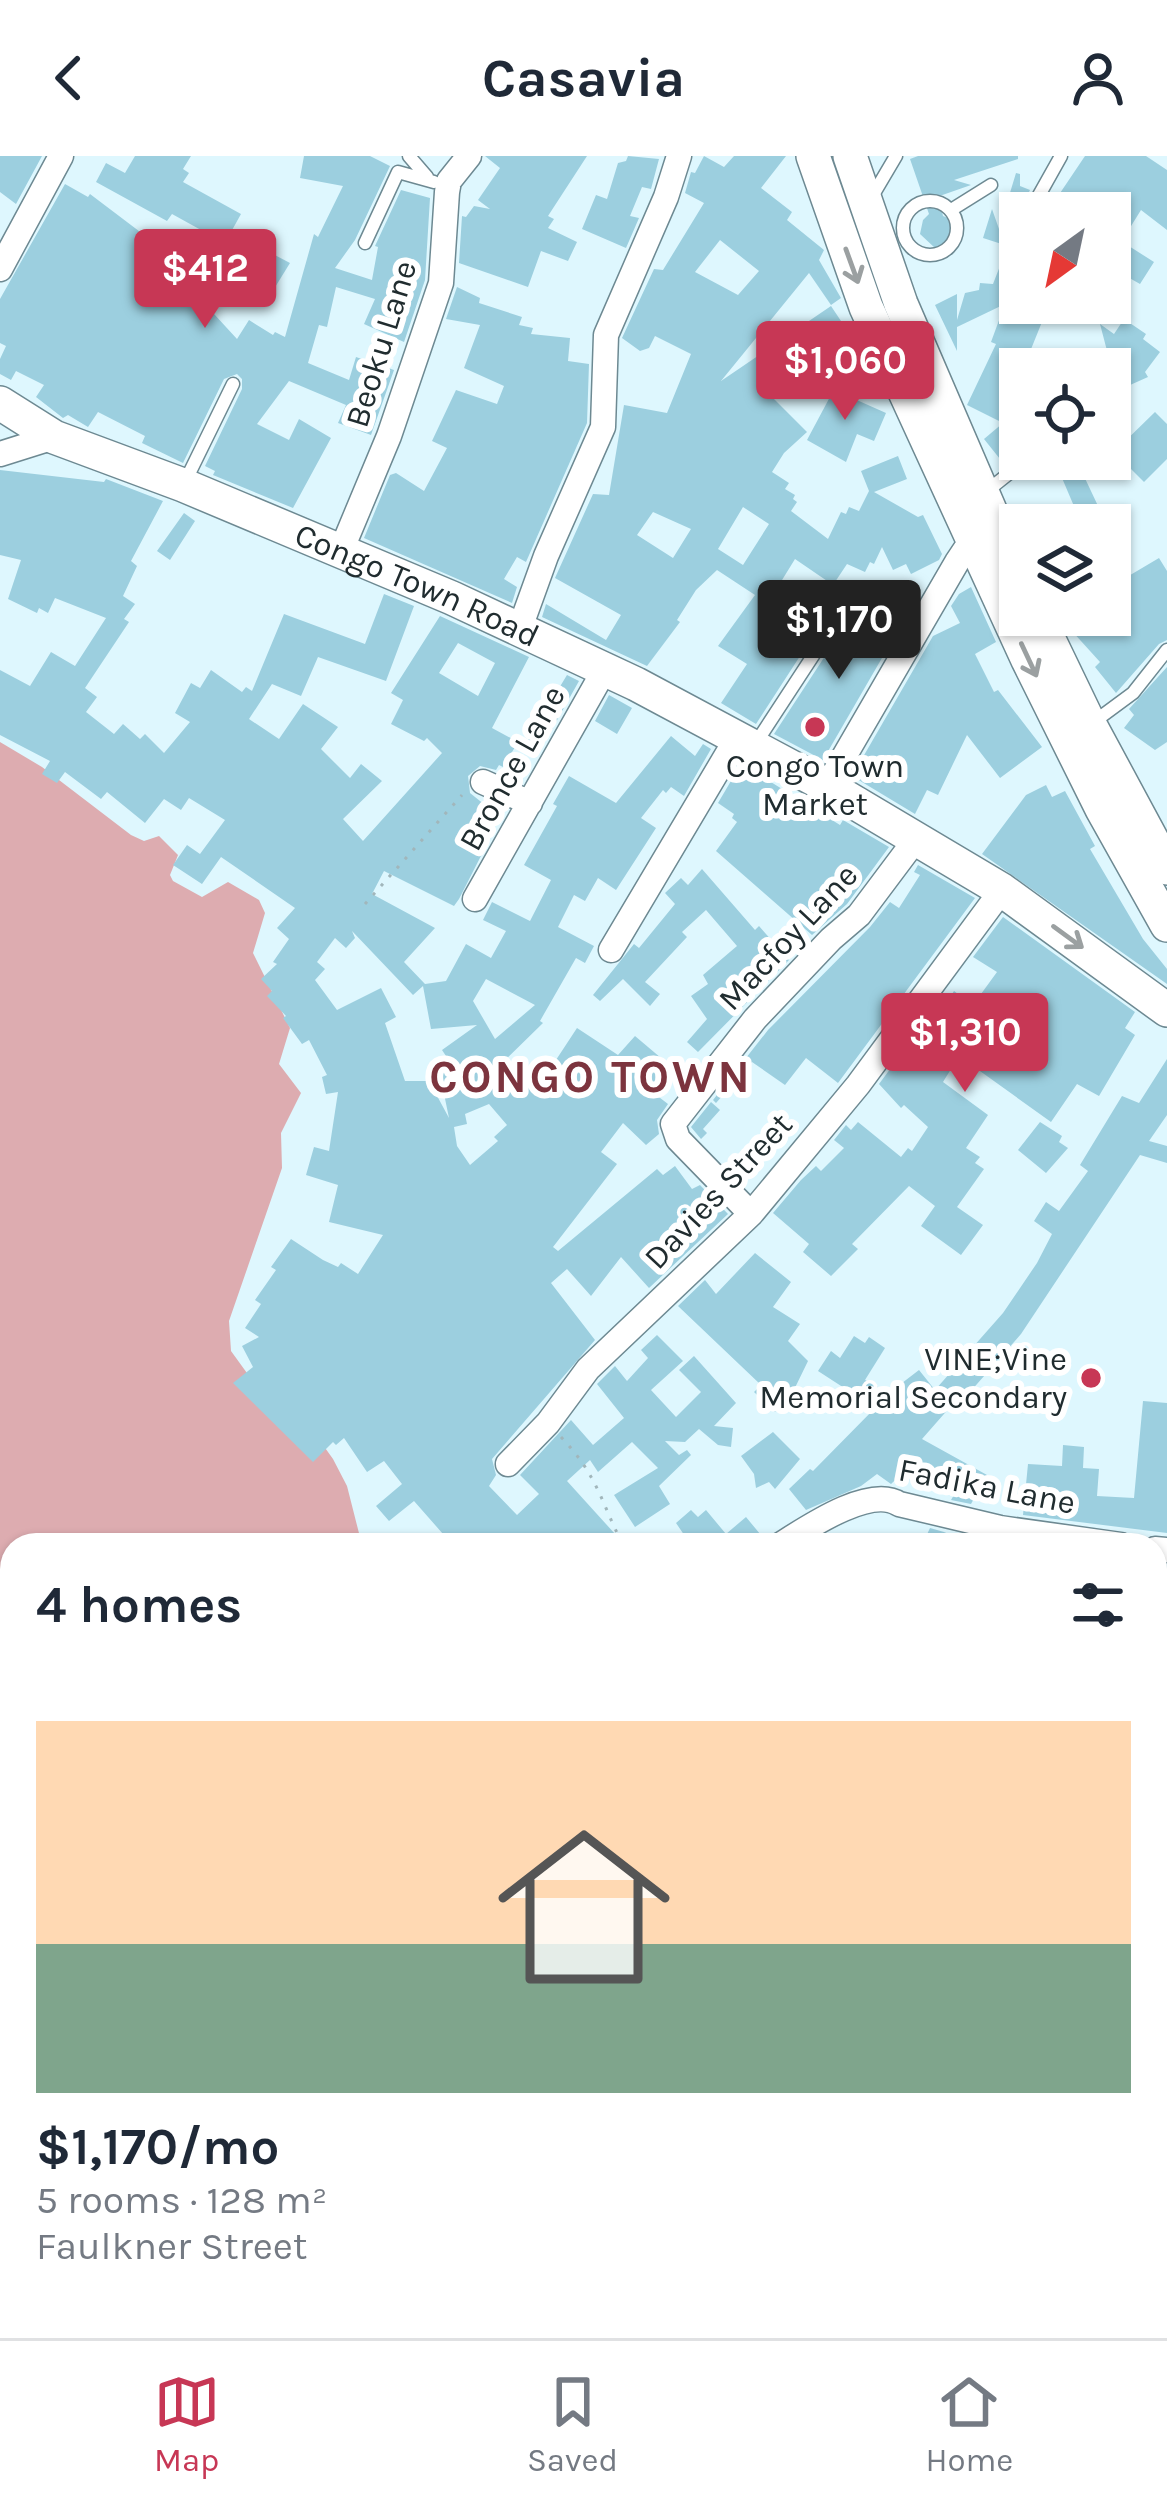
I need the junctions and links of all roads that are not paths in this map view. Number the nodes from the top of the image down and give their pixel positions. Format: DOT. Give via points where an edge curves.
graph roads {
  1 [pos="61,156"];
  2 [pos="409,156"];
  3 [pos="469,156"];
  4 [pos="679,156"];
  5 [pos="813,156"];
  6 [pos="850,156"];
  7 [pos="896,156"];
  8 [pos="1061,156"];
  9 [pos="991,185"];
  10 [pos="441,187"];
  11 [pos="1041,192"];
  12 [pos="866,206"];
  13 [pos="951,211"];
  14 [pos="5,242"];
  15 [pos="364,243"];
  16 [pos="897,250"];
  17 [pos="0,269"];
  18 [pos="233,384"];
  19 [pos="0,404"];
  20 [pos="54,437"];
  21 [pos="0,454"];
  22 [pos="1001,480"];
  23 [pos="183,485"];
  24 [pos="982,496"];
  25 [pos="986,537"];
  26 [pos="341,551"];
  27 [pos="999,553"];
  28 [pos="839,616"];
  29 [pos="520,628"];
  30 [pos="1047,636"];
  31 [pos="1167,650"];
  32 [pos="605,669"];
  33 [pos="1090,725"];
  34 [pos="745,743"];
  35 [pos="483,782"];
  36 [pos="826,786"];
  37 [pos="530,803"];
  38 [pos="916,839"];
  39 [pos="1165,858"];
  40 [pos="1002,890"];
  41 [pos="475,899"];
  42 [pos="1167,925"];
  43 [pos="611,950"];
  44 [pos="1167,1010"];
  45 [pos="751,1214"];
  46 [pos="508,1464"];
  47 [pos="802,1533"];
  48 [pos="1036,1533"];
  1 -- 14 [label="street"];
  2 -- 10 [label="lane"];
  3 -- 10 [label="street, Beoku Lane"];
  4 -- 29 [label="street" via="606,335 603,427"];
  5 -- 25 [label="main road, one-way" via="866,307"];
  6 -- 12 [label="main road"];
  7 -- 12 [label="lane"];
  8 -- 11 [label="lane"];
  9 -- 13 [label="lane"];
  10 -- 15 [label="lane" via="398,172"];
  10 -- 26 [label="street, Beoku Lane" via="441,283"];
  12 -- 16 [label="main road"];
  13 -- 16 [label="lane" via="934,201 909,211"];
  13 -- 16 [label="lane" via="957,226 948,249 933,256"];
  14 -- 17 [label="street"];
  16 -- 24 [label="main road" via="901,304"];
  18 -- 23 [label="lane"];
  19 -- 20 [label="main road, Congo Town Road"];
  20 -- 21 [label="street"];
  20 -- 23 [label="main road, Congo Town Road"];
  22 -- 24 [label="lane"];
  23 -- 26 [label="main road, Congo Town Road"];
  24 -- 25 [label="main road"];
  25 -- 27 [label="main road"];
  25 -- 36 [label="street" via="957,562"];
  25 -- 42 [label="main road, one-way" via="1091,788"];
  26 -- 29 [label="main road, Congo Town Road"];
  28 -- 34 [label="lane"];
  29 -- 32 [label="main road, Congo Town Road"];
  30 -- 33 [label="main road"];
  31 -- 33 [label="lane" via="1133,693"];
  32 -- 34 [label="main road, Congo Town Road"];
  32 -- 37 [label="street, Bronce Lane"];
  33 -- 39 [label="main road"];
  34 -- 36 [label="main road, Congo Town Road"];
  34 -- 43 [label="street"];
  35 -- 37 [label="street"];
  36 -- 38 [label="main road, Congo Town Road"];
  37 -- 41 [label="street, Bronce Lane"];
  38 -- 40 [label="main road, Congo Town Road"];
  38 -- 45 [label="street, Macfoy Lane" via="859,915 755,1019 676,1117 678,1139"];
  40 -- 44 [label="main road, Congo Town Road, one-way"];
  40 -- 45 [label="street, Davies Street"];
  45 -- 46 [label="street, Davies Street" via="588,1370"];
  47 -- 48 [label="street, Fadika Lane" via="862,1500 889,1497"];
}
